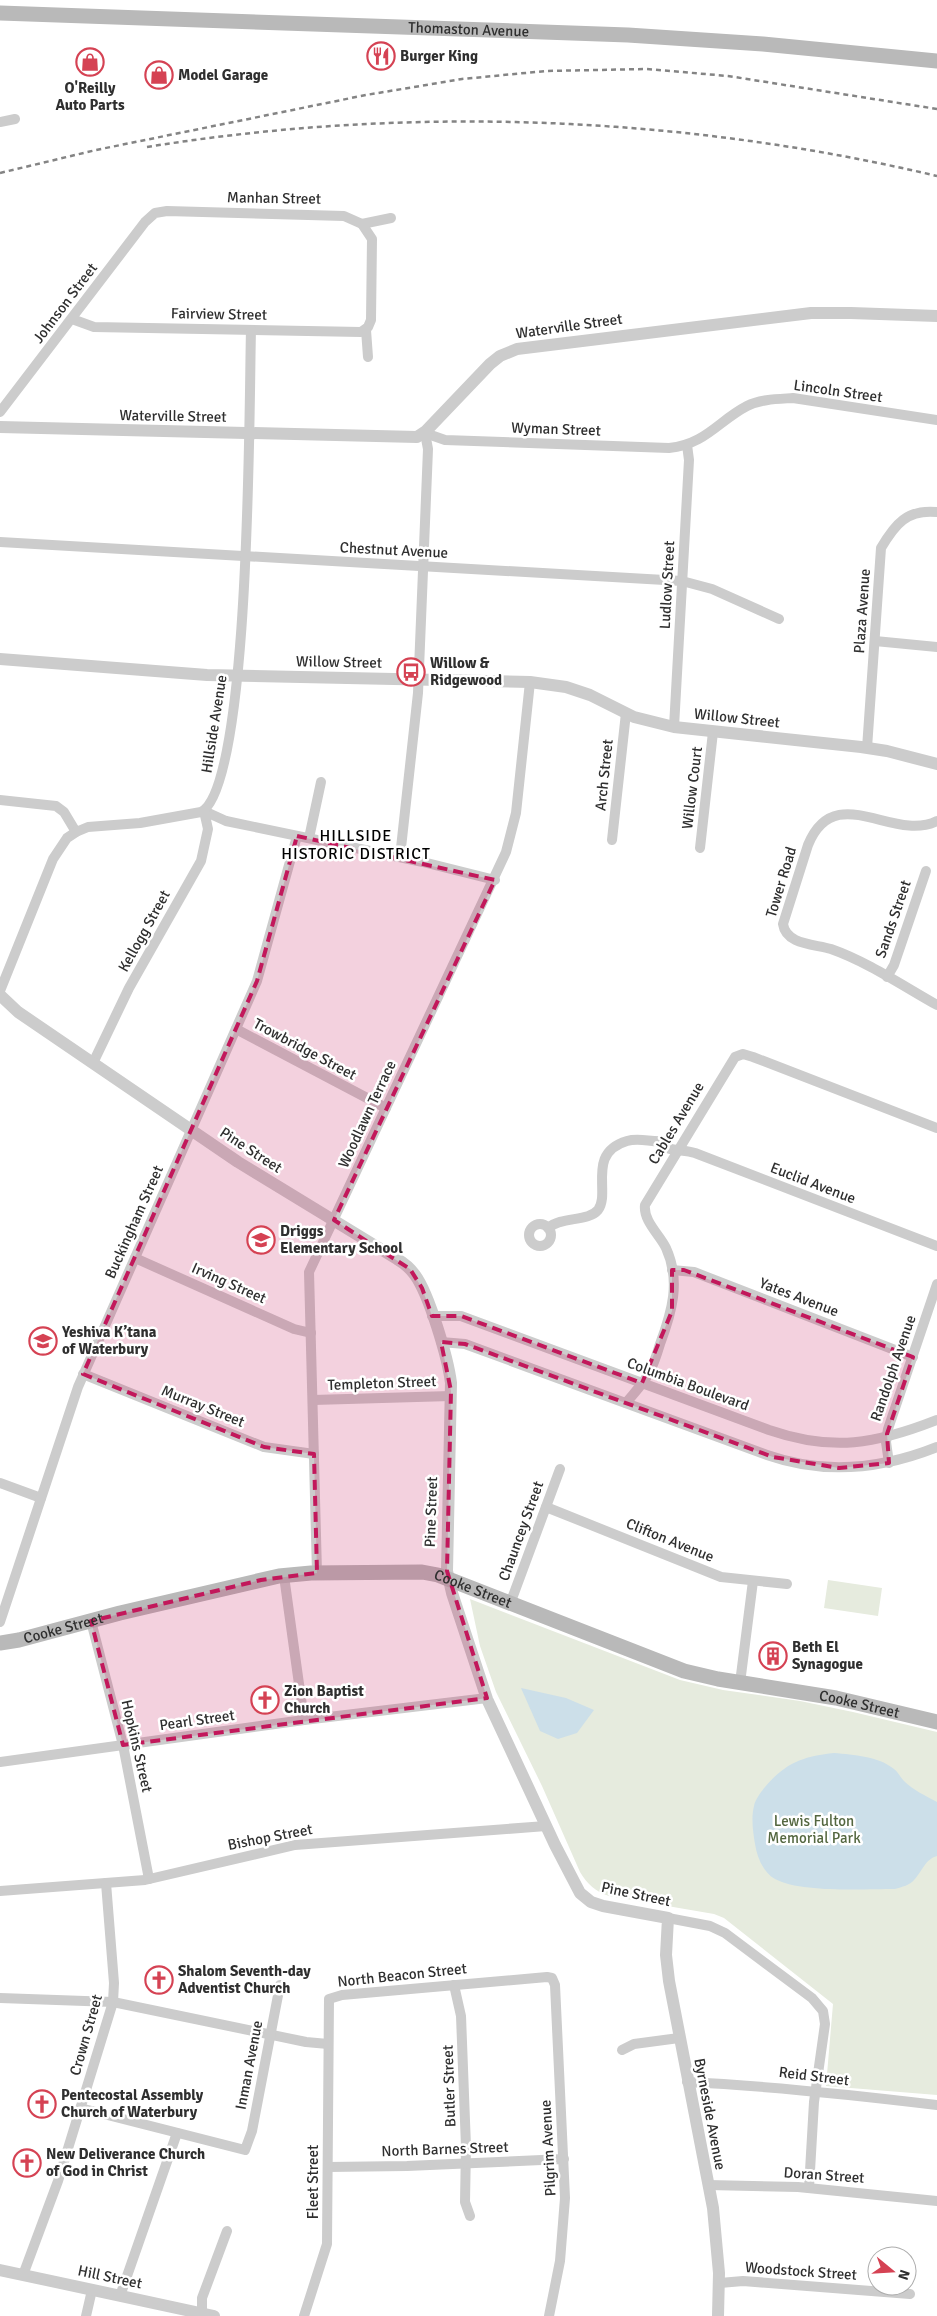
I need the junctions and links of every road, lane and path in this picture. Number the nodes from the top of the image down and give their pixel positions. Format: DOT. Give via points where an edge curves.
graph roads {
  1 [pos="0,13"];
  2 [pos="937,61"];
  3 [pos="15,119"];
  4 [pos="0,122"];
  5 [pos="155,213"];
  6 [pos="391,218"];
  7 [pos="362,224"];
  8 [pos="937,316"];
  9 [pos="72,318"];
  10 [pos="251,330"];
  11 [pos="366,330"];
  12 [pos="368,357"];
  13 [pos="0,412"];
  14 [pos="937,420"];
  15 [pos="0,427"];
  16 [pos="425,433"];
  17 [pos="248,434"];
  18 [pos="687,445"];
  19 [pos="937,512"];
  20 [pos="0,542"];
  21 [pos="245,556"];
  22 [pos="423,566"];
  23 [pos="682,581"];
  24 [pos="779,619"];
  25 [pos="875,641"];
  26 [pos="937,648"];
  27 [pos="0,659"];
  28 [pos="237,676"];
  29 [pos="419,679"];
  30 [pos="530,682"];
  31 [pos="626,713"];
  32 [pos="674,727"];
  33 [pos="714,732"];
  34 [pos="867,748"];
  35 [pos="937,764"];
  36 [pos="321,782"];
  37 [pos="0,800"];
  38 [pos="204,811"];
  39 [pos="937,821"];
  40 [pos="76,832"];
  41 [pos="297,836"];
  42 [pos="309,838"];
  43 [pos="612,840"];
  44 [pos="700,848"];
  45 [pos="400,857"];
  46 [pos="926,871"];
  47 [pos="495,880"];
  48 [pos="887,977"];
  49 [pos="0,991"];
  50 [pos="0,995"];
  51 [pos="937,1005"];
  52 [pos="236,1029"];
  53 [pos="93,1063"];
  54 [pos="386,1108"];
  55 [pos="937,1128"];
  56 [pos="191,1130"];
  57 [pos="678,1148"];
  58 [pos="334,1220"];
  59 [pos="548,1228"];
  60 [pos="937,1246"];
  61 [pos="135,1258"];
  62 [pos="672,1270"];
  63 [pos="936,1289"];
  64 [pos="432,1316"];
  65 [pos="311,1333"];
  66 [pos="441,1342"];
  67 [pos="913,1357"];
  68 [pos="83,1374"];
  69 [pos="642,1383"];
  70 [pos="451,1396"];
  71 [pos="313,1400"];
  72 [pos="626,1403"];
  73 [pos="937,1420"];
  74 [pos="886,1438"];
  75 [pos="937,1447"];
  76 [pos="314,1454"];
  77 [pos="889,1463"];
  78 [pos="560,1469"];
  79 [pos="0,1483"];
  80 [pos="41,1498"];
  81 [pos="546,1507"];
  82 [pos="317,1573"];
  83 [pos="284,1576"];
  84 [pos="448,1579"];
  85 [pos="753,1581"];
  86 [pos="787,1584"];
  87 [pos="510,1604"];
  88 [pos="91,1621"];
  89 [pos="0,1622"];
  90 [pos="0,1643"];
  91 [pos="740,1683"];
  92 [pos="487,1698"];
  93 [pos="304,1720"];
  94 [pos="937,1722"];
  95 [pos="123,1745"];
  96 [pos="0,1762"];
  97 [pos="546,1826"];
  98 [pos="149,1879"];
  99 [pos="106,1883"];
  100 [pos="0,1891"];
  101 [pos="668,1918"];
  102 [pos="552,1978"];
  103 [pos="280,1985"];
  104 [pos="454,1985"];
  105 [pos="0,1998"];
  106 [pos="113,2002"];
  107 [pos="270,2034"];
  108 [pos="679,2038"];
  109 [pos="328,2044"];
  110 [pos="622,2050"];
  111 [pos="687,2082"];
  112 [pos="815,2092"];
  113 [pos="937,2104"];
  114 [pos="80,2108"];
  115 [pos="177,2133"];
  116 [pos="564,2159"];
  117 [pos="465,2164"];
  118 [pos="328,2167"];
  119 [pos="708,2185"];
  120 [pos="809,2188"];
  121 [pos="937,2200"];
  122 [pos="470,2216"];
  123 [pos="227,2231"];
  124 [pos="0,2270"];
  125 [pos="23,2275"];
  126 [pos="720,2283"];
  127 [pos="92,2290"];
  128 [pos="867,2291"];
  129 [pos="120,2296"];
  130 [pos="206,2315"];
  131 [pos="86,2316"];
  132 [pos="304,2316"];
  133 [pos="549,2316"];
  134 [pos="718,2316"];
  1 -- 2 [label="main road, Thomaston Avenue" via="628,35"];
  3 -- 4 [label="street"];
  5 -- 7 [label="street, Manhan Street" via="341,215"];
  5 -- 9 [label="street, Johnson Street"];
  6 -- 7 [label="street"];
  7 -- 11 [label="street" via="371,235 373,248 371,320"];
  8 -- 16 [label="street, Waterville Street" via="851,312 811,314 517,349 490,364"];
  9 -- 10 [label="street, Fairview Street" via="94,327"];
  9 -- 13 [label="street, Johnson Street"];
  10 -- 11 [label="street, Fairview Street" via="350,333"];
  10 -- 17 [label="street, Hillside Avenue"];
  11 -- 12 [label="street"];
  14 -- 18 [label="street, Lincoln Street" via="793,398 771,399 748,406"];
  15 -- 17 [label="street, Waterville Street"];
  16 -- 17 [label="street, Waterville Street" via="413,437"];
  16 -- 18 [label="street, Wyman Street" via="455,440 664,448"];
  16 -- 22 [label="street" via="428,448"];
  17 -- 21 [label="street, Hillside Avenue"];
  18 -- 23 [label="street, Ludlow Street" via="689,460"];
  19 -- 25 [label="street, Plaza Avenue" via="912,513 894,526 881,548"];
  20 -- 21 [label="street, Chestnut Avenue"];
  21 -- 22 [label="street, Chestnut Avenue"];
  21 -- 28 [label="street, Hillside Avenue"];
  22 -- 23 [label="street, Chestnut Avenue"];
  22 -- 29 [label="street"];
  23 -- 24 [label="street, Chestnut Avenue" via="712,589"];
  23 -- 32 [label="street, Ludlow Street"];
  25 -- 26 [label="street"];
  25 -- 34 [label="street, Plaza Avenue"];
  27 -- 28 [label="street, Willow Street"];
  28 -- 29 [label="street, Willow Street"];
  28 -- 38 [label="street, Hillside Avenue" via="224,767 215,794"];
  29 -- 30 [label="street, Willow Street"];
  29 -- 45 [label="street"];
  30 -- 31 [label="street, Willow Street" via="566,687"];
  30 -- 47 [label="street, Woodlawn Terrace" via="515,822"];
  31 -- 32 [label="street, Willow Street"];
  31 -- 43 [label="street, Arch Street"];
  32 -- 33 [label="street, Willow Street"];
  33 -- 34 [label="street, Willow Street"];
  33 -- 44 [label="street, Willow Court"];
  34 -- 35 [label="street, Willow Street"];
  36 -- 42 [label="street"];
  37 -- 40 [label="street" via="56,806 64,812"];
  38 -- 40 [label="street" via="140,823 88,827"];
  38 -- 41 [label="street" via="226,821"];
  38 -- 53 [label="street, Kellogg Street" via="208,829 201,861 129,988"];
  39 -- 48 [label="street, Tower Road" via="913,827 849,814 824,821 811,838 784,915 783,928 792,938 842,953"];
  40 -- 49 [label="street" via="55,855"];
  41 -- 42 [label="street"];
  41 -- 52 [label="street, Buckingham Street" via="260,973"];
  42 -- 45 [label="street"];
  45 -- 47 [label="street"];
  46 -- 48 [label="street, Sands Street"];
  47 -- 54 [label="street, Woodlawn Terrace"];
  48 -- 51 [label="street, Tower Road"];
  50 -- 53 [label="street, Pine Street" via="18,1012"];
  52 -- 54 [label="street, Trowbridge Street"];
  52 -- 56 [label="street, Buckingham Street"];
  53 -- 56 [label="street, Pine Street"];
  54 -- 58 [label="street, Woodlawn Terrace"];
  55 -- 57 [label="street, Cables Avenue" via="741,1054 730,1063"];
  56 -- 58 [label="street, Pine Street"];
  56 -- 61 [label="street, Buckingham Street"];
  57 -- 59 [label="street, Euclid Avenue" via="664,1141 633,1140 615,1147 602,1166 602,1200 598,1210 588,1216 559,1221"];
  57 -- 60 [label="street, Euclid Avenue"];
  57 -- 62 [label="street, Cables Avenue" via="645,1208 646,1216 666,1249"];
  58 -- 64 [label="street, Pine Street" via="410,1269 422,1288"];
  58 -- 65 [label="street, Woodlawn Terrace" via="309,1272"];
  61 -- 65 [label="street, Irving Street" via="294,1329"];
  61 -- 68 [label="street, Buckingham Street"];
  62 -- 67 [label="street, Yates Avenue" via="694,1272"];
  62 -- 69 [label="street, Cables Avenue" via="672,1311 651,1370"];
  63 -- 67 [label="street, Randolph Avenue"];
  64 -- 66 [label="street, Pine Street"];
  64 -- 69 [label="street, Columbia Boulevard" via="462,1316"];
  65 -- 71 [label="street, Woodlawn Terrace"];
  66 -- 70 [label="street, Pine Street" via="450,1376"];
  66 -- 72 [label="street" via="465,1344"];
  67 -- 74 [label="street, Randolph Avenue"];
  68 -- 76 [label="street, Murray Street" via="264,1447"];
  68 -- 80 [label="street, Buckingham Street"];
  69 -- 72 [label="street, Cables Avenue"];
  69 -- 74 [label="street, Columbia Boulevard" via="801,1439 841,1443"];
  70 -- 71 [label="street, Templeton Street"];
  70 -- 84 [label="street, Pine Street"];
  71 -- 76 [label="street, Woodlawn Terrace"];
  72 -- 77 [label="street" via="783,1460 839,1468"];
  73 -- 74 [label="street, Columbia Boulevard"];
  74 -- 77 [label="street, Randolph Avenue"];
  75 -- 77 [label="street"];
  76 -- 82 [label="street, Woodlawn Terrace"];
  78 -- 81 [label="street, Chauncey Street"];
  79 -- 80 [label="street"];
  80 -- 89 [label="street, Buckingham Street"];
  81 -- 85 [label="street, Clifton Avenue" via="721,1577"];
  81 -- 87 [label="street, Chauncey Street"];
  82 -- 83 [label="main road, Cooke Street"];
  82 -- 84 [label="main road, Cooke Street" via="422,1572"];
  83 -- 88 [label="main road, Cooke Street"];
  83 -- 93 [label="street"];
  84 -- 87 [label="main road, Cooke Street"];
  84 -- 92 [label="street, Pine Street"];
  85 -- 86 [label="street, Clifton Avenue"];
  85 -- 91 [label="street"];
  87 -- 91 [label="main road, Cooke Street" via="673,1668"];
  88 -- 90 [label="main road, Cooke Street"];
  88 -- 95 [label="street, Hopkins Street"];
  91 -- 94 [label="main road, Cooke Street" via="836,1698"];
  92 -- 93 [label="street, Pearl Street"];
  92 -- 97 [label="street, Pine Street"];
  93 -- 95 [label="street, Pearl Street"];
  95 -- 96 [label="street, Pearl Street"];
  95 -- 98 [label="street, Hopkins Street"];
  97 -- 98 [label="street, Bishop Street" via="295,1845"];
  97 -- 101 [label="street, Pine Street" via="574,1885 587,1899 610,1908"];
  98 -- 99 [label="street, Bishop Street"];
  99 -- 100 [label="street, Bishop Street"];
  99 -- 106 [label="street, Crown Street"];
  101 -- 108 [label="street, Byrneside Avenue" via="668,1973"];
  101 -- 112 [label="street, Pine Street" via="720,1930 820,2006 825,2024"];
  102 -- 104 [label="street, North Beacon Street"];
  102 -- 116 [label="street, Pilgrim Avenue" via="555,1985"];
  103 -- 107 [label="street, Inman Avenue"];
  104 -- 109 [label="street, North Beacon Street" via="331,1998"];
  104 -- 117 [label="street, Butler Street" via="462,2016"];
  105 -- 106 [label="street"];
  106 -- 107 [label="street"];
  106 -- 114 [label="street, Crown Street"];
  107 -- 109 [label="street"];
  107 -- 115 [label="street, Inman Avenue" via="252,2131 245,2150"];
  108 -- 110 [label="street" via="634,2044"];
  108 -- 111 [label="street, Byrneside Avenue"];
  109 -- 118 [label="street, Fleet Street"];
  111 -- 112 [label="street, Reid Street"];
  111 -- 119 [label="street, Byrneside Avenue"];
  112 -- 113 [label="street, Reid Street"];
  112 -- 120 [label="street, Pine Street"];
  114 -- 115 [label="street"];
  114 -- 125 [label="street, Crown Street" via="58,2181"];
  115 -- 129 [label="street"];
  116 -- 117 [label="street, North Barnes Street"];
  116 -- 133 [label="street, Pilgrim Avenue" via="564,2223 558,2276"];
  117 -- 118 [label="street, North Barnes Street"];
  117 -- 122 [label="street, Butler Street" via="465,2202"];
  118 -- 132 [label="street, Fleet Street" via="327,2247"];
  119 -- 120 [label="street, Doran Street"];
  119 -- 126 [label="street, Byrneside Avenue"];
  120 -- 121 [label="street, Doran Street"];
  123 -- 130 [label="street" via="200,2306"];
  124 -- 125 [label="street, Hill Street"];
  125 -- 127 [label="street, Hill Street"];
  126 -- 128 [label="street, Woodstock Street" via="743,2281"];
  126 -- 134 [label="street, Byrneside Avenue"];
  127 -- 129 [label="street, Hill Street"];
  127 -- 131 [label="street"];
  129 -- 130 [label="street, Hill Street"];
}
